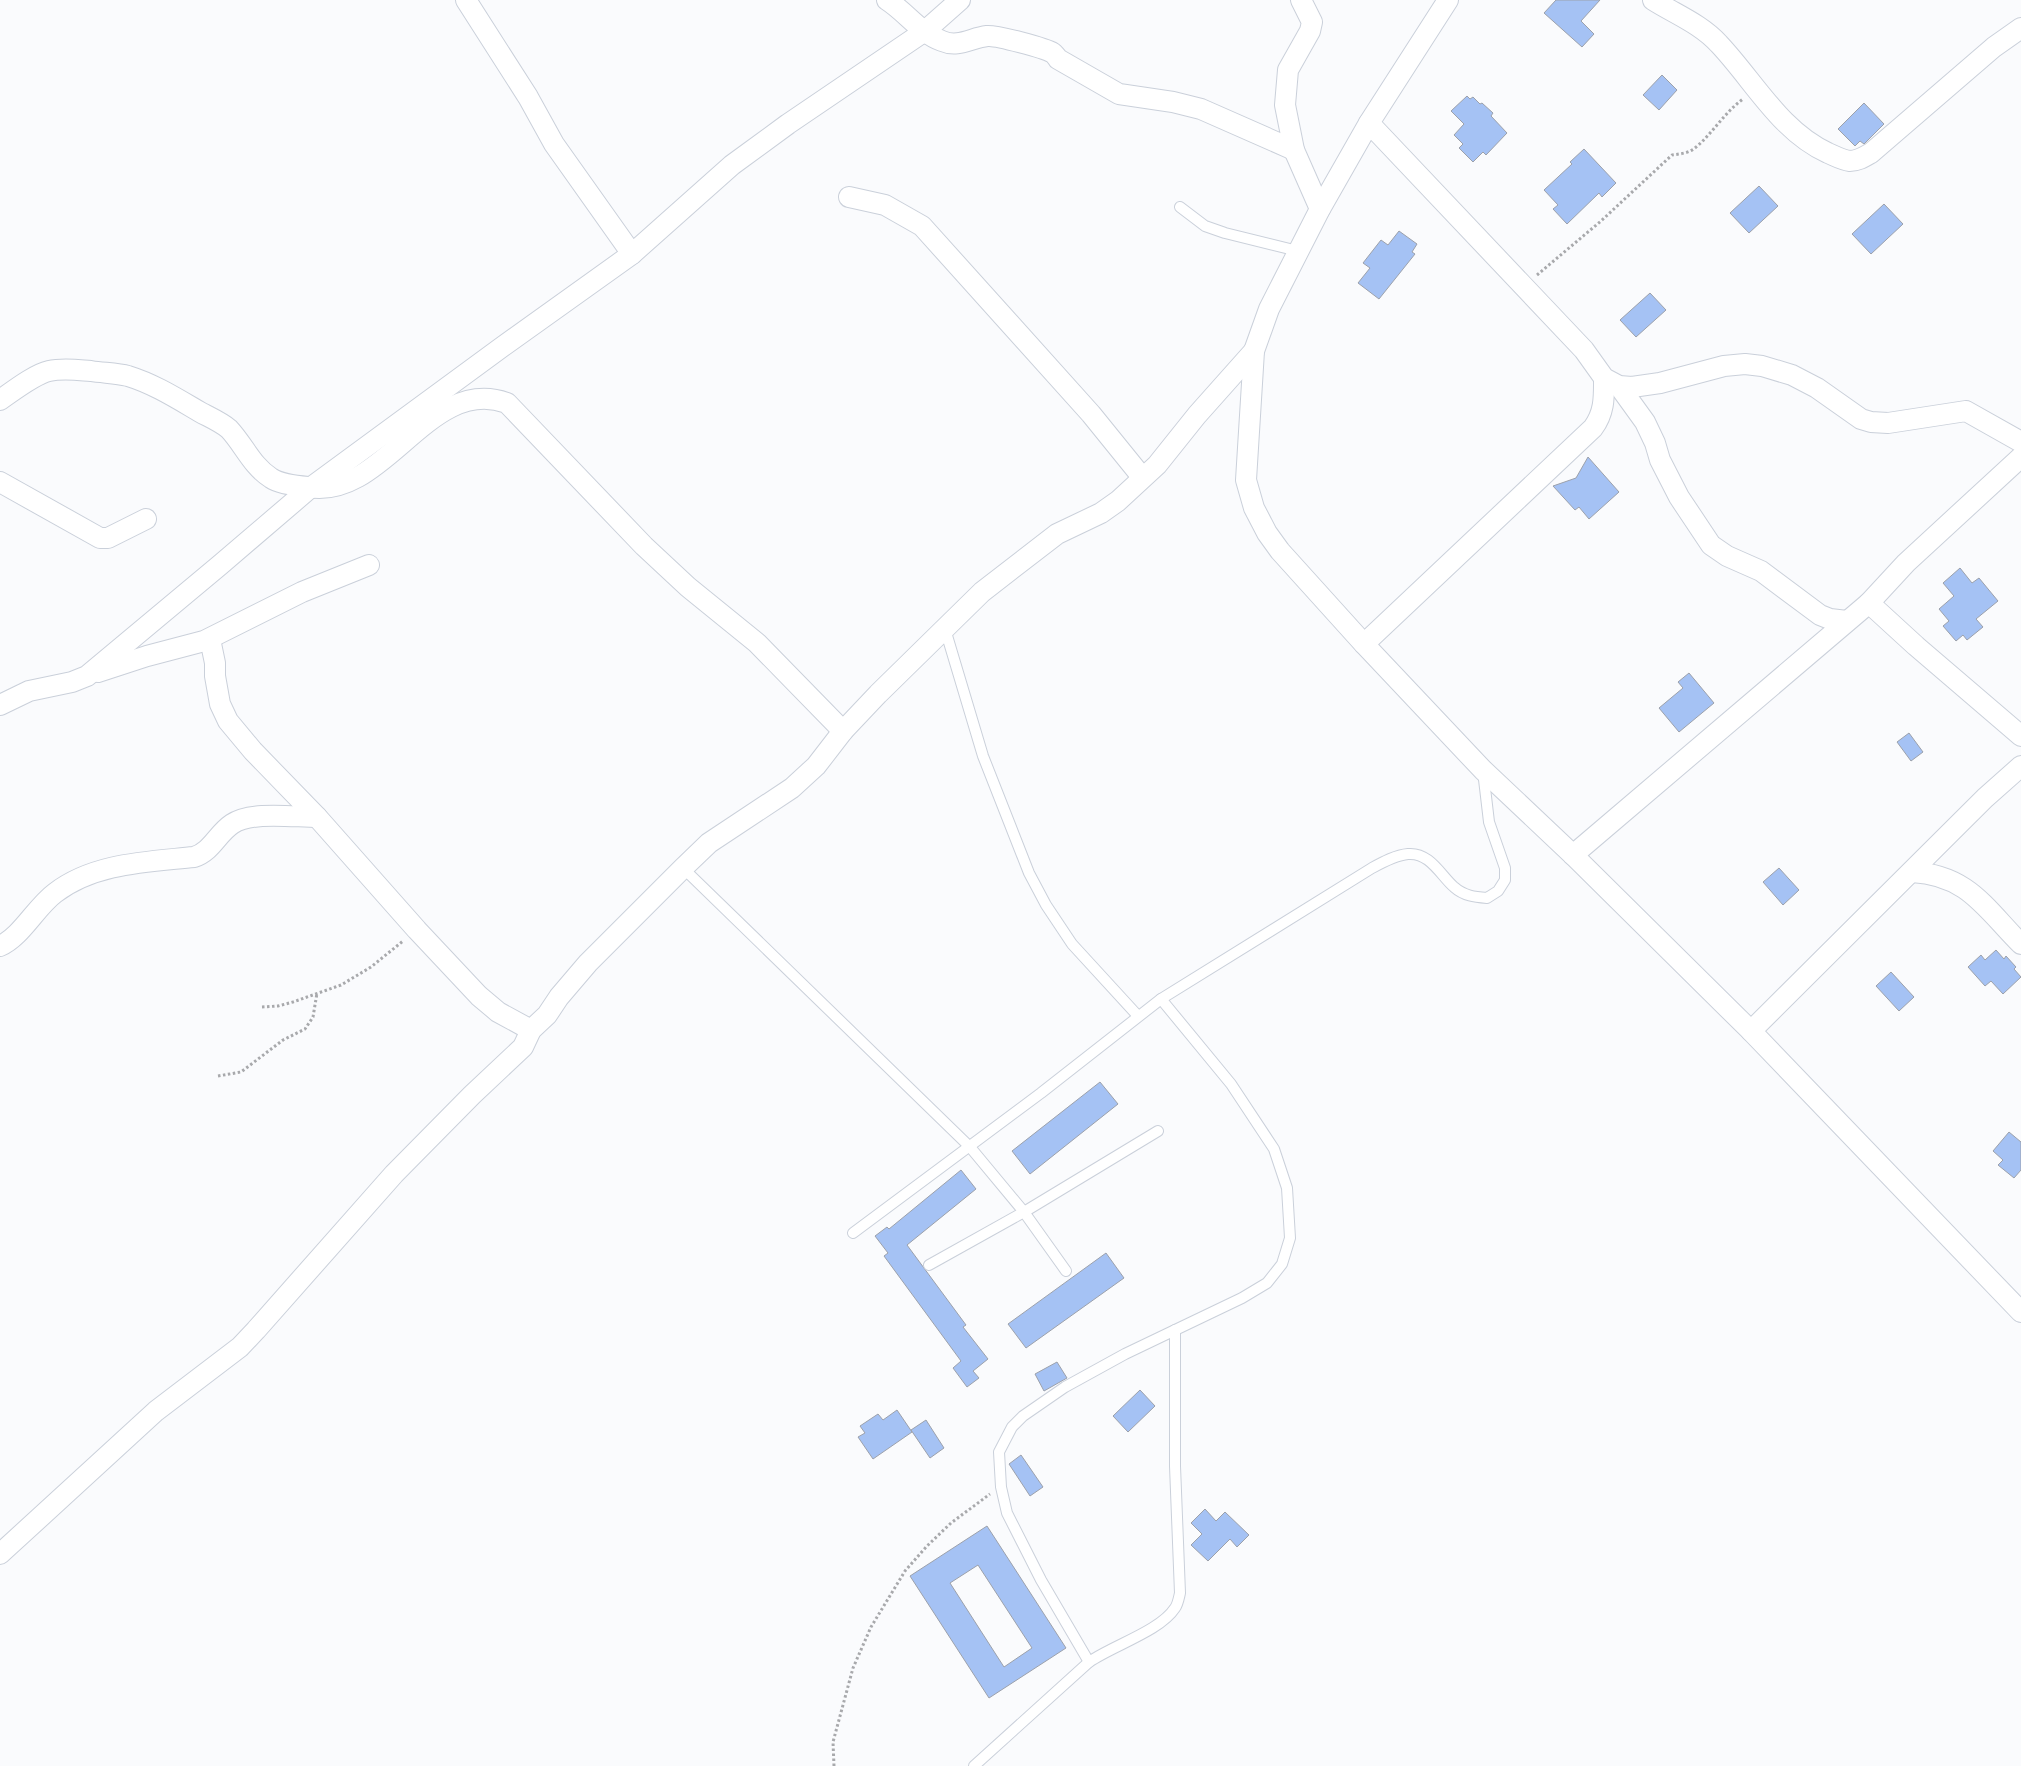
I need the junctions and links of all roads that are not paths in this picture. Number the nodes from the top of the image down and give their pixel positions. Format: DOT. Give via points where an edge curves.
graph roads {
  1 [pos="466,0"];
  2 [pos="887,0"];
  3 [pos="960,0"];
  4 [pos="1301,0"];
  5 [pos="1448,0"];
  6 [pos="1653,0"];
  7 [pos="2021,28"];
  8 [pos="925,32"];
  9 [pos="1369,123"];
  10 [pos="1294,150"];
  11 [pos="850,197"];
  12 [pos="1180,208"];
  13 [pos="1320,209"];
  14 [pos="1298,251"];
  15 [pos="632,254"];
  16 [pos="1254,350"];
  17 [pos="1612,382"];
  18 [pos="0,400"];
  19 [pos="2021,442"];
  20 [pos="2021,457"];
  21 [pos="1142,477"];
  22 [pos="0,482"];
  23 [pos="310,488"];
  24 [pos="146,519"];
  25 [pos="369,565"];
  26 [pos="1869,603"];
  27 [pos="1847,621"];
  28 [pos="945,629"];
  29 [pos="210,639"];
  30 [pos="1364,644"];
  31 [pos="87,676"];
  32 [pos="0,705"];
  33 [pos="843,731"];
  34 [pos="2021,736"];
  35 [pos="2021,766"];
  36 [pos="1483,770"];
  37 [pos="317,817"];
  38 [pos="1573,855"];
  39 [pos="684,868"];
  40 [pos="1912,872"];
  41 [pos="2021,944"];
  42 [pos="0,946"];
  43 [pos="1161,998"];
  44 [pos="1138,1016"];
  45 [pos="531,1030"];
  46 [pos="1751,1030"];
  47 [pos="1158,1130"];
  48 [pos="970,1147"];
  49 [pos="1024,1212"];
  50 [pos="853,1233"];
  51 [pos="930,1265"];
  52 [pos="1066,1271"];
  53 [pos="2021,1312"];
  54 [pos="1175,1330"];
  55 [pos="0,1554"];
  56 [pos="1090,1662"];
  57 [pos="974,1766"];
  1 -- 15 [label="street" via="554,144"];
  2 -- 8 [label="street"];
  3 -- 8 [label="street"];
  4 -- 10 [label="street" via="1312,22 1288,70 1286,81 1285,105"];
  5 -- 9 [label="street"];
  6 -- 7 [label="street" via="1698,26 1718,43 1756,90 1802,137 1841,159 1856,160 1871,153"];
  8 -- 10 [label="street" via="942,42 957,44 996,36 1044,50 1119,94 1201,109"];
  8 -- 15 [label="street" via="732,165"];
  9 -- 13 [label="street"];
  9 -- 17 [label="street"];
  10 -- 13 [label="street"];
  11 -- 21 [label="street" via="885,206 922,226"];
  12 -- 14 [label="lane" via="1205,226"];
  13 -- 14 [label="street"];
  14 -- 16 [label="street" via="1269,309"];
  15 -- 23 [label="street"];
  16 -- 21 [label="street" via="1157,465"];
  16 -- 30 [label="street" via="1246,480 1254,508 1280,552"];
  17 -- 19 [label="street" via="1632,387 1724,366 1762,366 1818,388 1870,422 1888,423 1966,411"];
  17 -- 27 [label="street" via="1645,422 1679,497 1711,545 1761,571 1820,615"];
  17 -- 30 [label="street" via="1600,420 1594,428"];
  18 -- 23 [label="street" via="48,371 73,369 127,376 158,388 224,425 255,463 272,478"];
  20 -- 26 [label="street"];
  21 -- 28 [label="street" via="1102,513 1057,534 1036,550 982,592"];
  22 -- 24 [label="street" via="100,538 108,538"];
  23 -- 31 [label="street"];
  23 -- 33 [label="street" via="334,488 360,476 433,418 465,402 482,398 507,403 644,546 757,643"];
  25 -- 29 [label="street" via="302,592"];
  26 -- 27 [label="street"];
  26 -- 34 [label="street"];
  27 -- 38 [label="street"];
  28 -- 33 [label="street"];
  28 -- 44 [label="lane" via="983,756 1029,873 1072,944"];
  29 -- 31 [label="street"];
  29 -- 37 [label="street" via="220,704 228,721"];
  30 -- 36 [label="street"];
  31 -- 32 [label="street" via="29,691"];
  33 -- 39 [label="street" via="816,766 792,788 722,833"];
  35 -- 40 [label="street"];
  36 -- 38 [label="street"];
  36 -- 43 [label="lane" via="1489,822 1505,868 1505,880 1498,891 1487,898 1474,897 1454,888 1420,856 1409,854 1389,860"];
  37 -- 42 [label="street" via="245,818 230,825 202,854 194,857 142,862 92,873 55,893 10,940"];
  37 -- 45 [label="street" via="480,996 498,1012"];
  38 -- 46 [label="street"];
  39 -- 45 [label="street" via="588,963"];
  39 -- 48 [label="lane"];
  40 -- 41 [label="street" via="1953,881 1971,892"];
  40 -- 46 [label="street"];
  43 -- 44 [label="lane"];
  43 -- 54 [label="lane" via="1230,1084 1274,1149 1287,1188 1290,1238 1282,1264 1267,1283"];
  44 -- 48 [label="lane"];
  45 -- 55 [label="street" via="523,1047 394,1174 240,1347 156,1411"];
  46 -- 53 [label="street"];
  47 -- 49 [label="lane"];
  48 -- 49 [label="lane"];
  48 -- 50 [label="lane"];
  49 -- 51 [label="lane"];
  49 -- 52 [label="lane"];
  54 -- 56 [label="lane" via="1175,1466 1180,1593 1176,1607 1160,1623"];
  54 -- 56 [label="lane" via="1065,1387 1023,1416 1012,1427 999,1452 1000,1486 1007,1513 1041,1580"];
  56 -- 57 [label="lane"];
}
